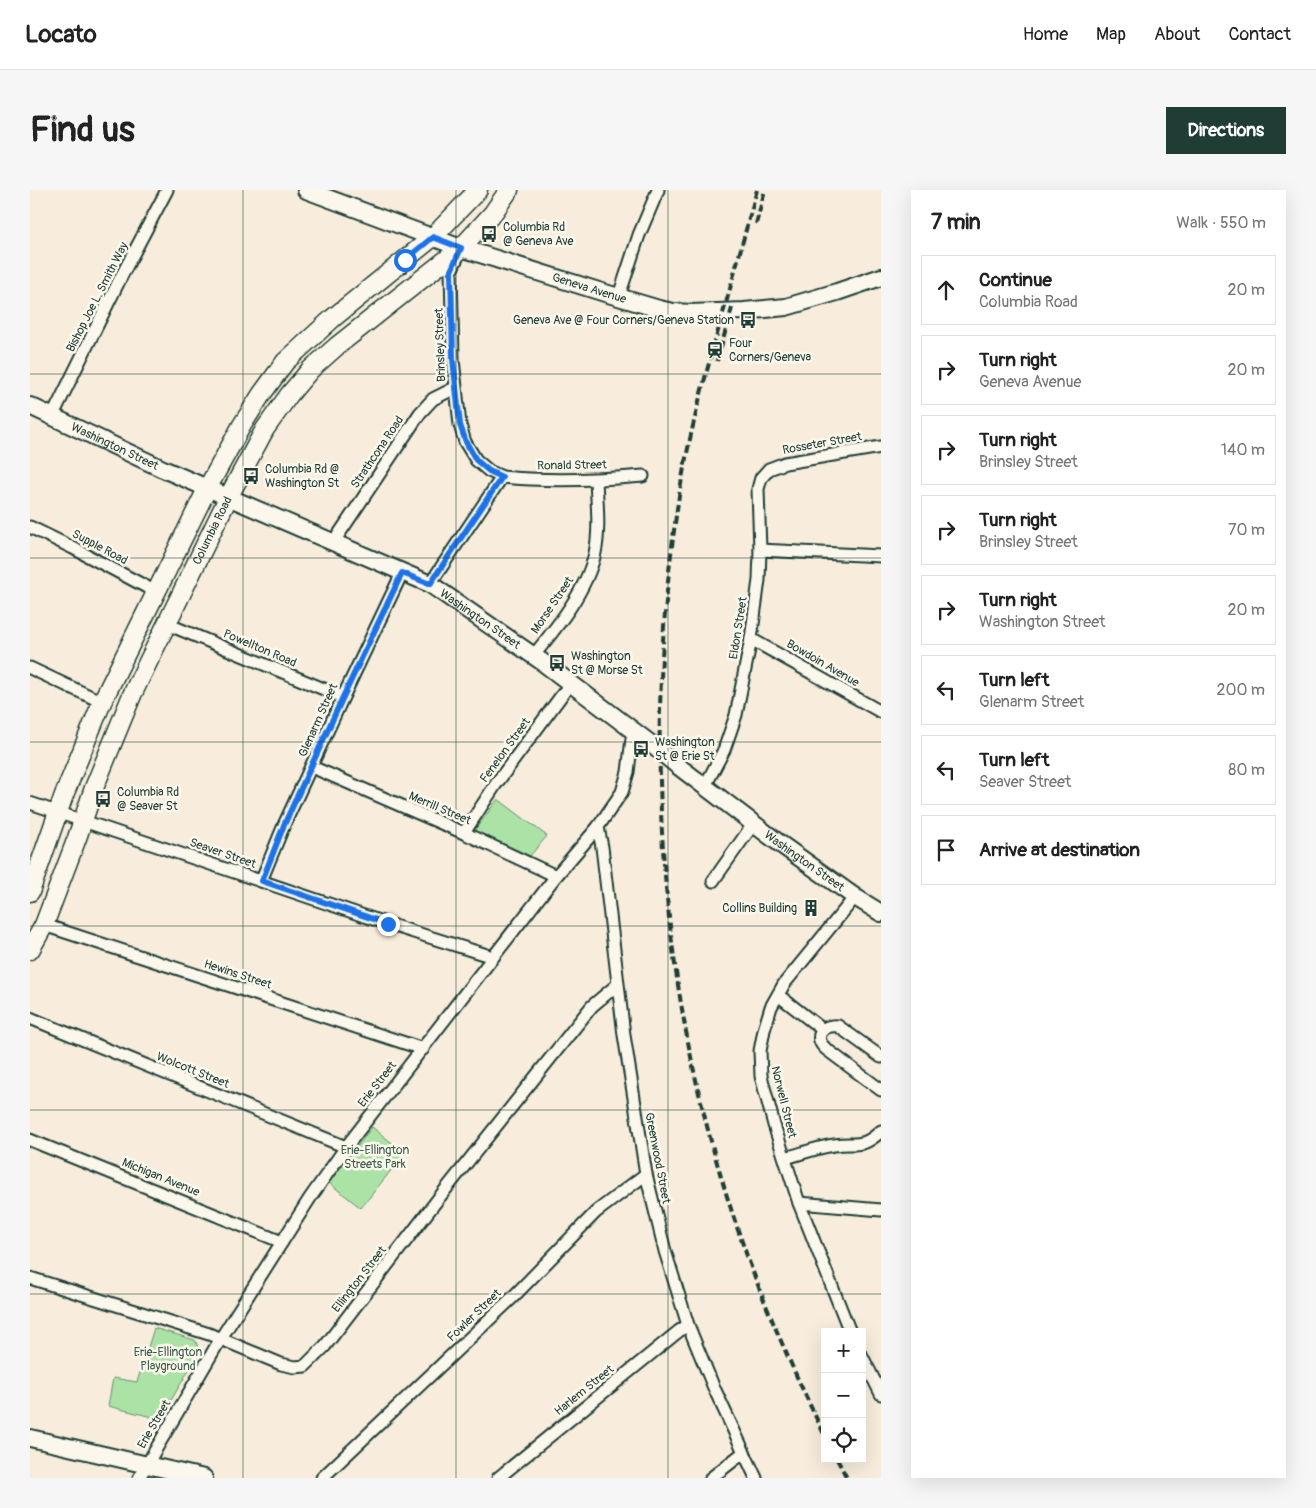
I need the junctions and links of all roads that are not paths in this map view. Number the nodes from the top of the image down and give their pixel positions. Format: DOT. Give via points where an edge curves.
graph roads {
  1 [pos="167,190"];
  2 [pos="306,190"];
  3 [pos="478,190"];
  4 [pos="509,190"];
  5 [pos="658,190"];
  6 [pos="433,237"];
  7 [pos="461,248"];
  8 [pos="881,277"];
  9 [pos="619,296"];
  10 [pos="455,388"];
  11 [pos="30,406"];
  12 [pos="52,417"];
  13 [pos="881,447"];
  14 [pos="768,470"];
  15 [pos="643,476"];
  16 [pos="502,477"];
  17 [pos="596,480"];
  18 [pos="208,487"];
  19 [pos="229,496"];
  20 [pos="30,527"];
  21 [pos="333,543"];
  22 [pos="760,550"];
  23 [pos="881,556"];
  24 [pos="402,573"];
  25 [pos="430,584"];
  26 [pos="156,592"];
  27 [pos="167,624"];
  28 [pos="751,638"];
  29 [pos="534,655"];
  30 [pos="30,668"];
  31 [pos="570,684"];
  32 [pos="343,697"];
  33 [pos="102,702"];
  34 [pos="881,712"];
  35 [pos="633,730"];
  36 [pos="312,767"];
  37 [pos="705,786"];
  38 [pos="30,803"];
  39 [pos="57,812"];
  40 [pos="83,820"];
  41 [pos="754,824"];
  42 [pos="598,828"];
  43 [pos="464,834"];
  44 [pos="556,876"];
  45 [pos="262,881"];
  46 [pos="713,881"];
  47 [pos="30,892"];
  48 [pos="855,897"];
  49 [pos="881,913"];
  50 [pos="44,925"];
  51 [pos="30,950"];
  52 [pos="492,957"];
  53 [pos="617,984"];
  54 [pos="778,995"];
  55 [pos="30,1018"];
  56 [pos="823,1030"];
  57 [pos="423,1049"];
  58 [pos="881,1057"];
  59 [pos="881,1090"];
  60 [pos="881,1131"];
  61 [pos="30,1140"];
  62 [pos="346,1147"];
  63 [pos="785,1158"];
  64 [pos="646,1174"];
  65 [pos="799,1203"];
  66 [pos="881,1210"];
  67 [pos="282,1242"];
  68 [pos="30,1278"];
  69 [pos="688,1325"];
  70 [pos="848,1328"];
  71 [pos="221,1338"];
  72 [pos="866,1362"];
  73 [pos="878,1379"];
  74 [pos="881,1394"];
  75 [pos="30,1438"];
  76 [pos="744,1453"];
  77 [pos="143,1471"];
  78 [pos="204,1478"];
  79 [pos="322,1478"];
  80 [pos="498,1478"];
  81 [pos="710,1478"];
  82 [pos="756,1478"];
  1 -- 12 [label="street, Bishop Joe L. Smith Way"];
  2 -- 6 [label="main road, Geneva Avenue"];
  3 -- 6 [label="main road, Columbia Road"];
  4 -- 7 [label="main road, Columbia Road"];
  5 -- 9 [label="street"];
  6 -- 7 [label="main road, Geneva Avenue"];
  6 -- 18 [label="main road, Columbia Road" via="332,318 285,362 242,425"];
  7 -- 9 [label="main road, Geneva Avenue"];
  7 -- 10 [label="street, Brinsley Street" via="451,271"];
  7 -- 19 [label="main road, Columbia Road" via="310,370 265,429"];
  8 -- 9 [label="main road, Geneva Avenue" via="786,307 765,310 674,312"];
  10 -- 16 [label="street, Brinsley Street" via="466,442 476,460"];
  10 -- 21 [label="street, Strathcona Road" via="432,399 420,413"];
  11 -- 12 [label="main road, Washington Street"];
  12 -- 18 [label="main road, Washington Street"];
  13 -- 14 [label="street, Rosseter Street" via="785,463"];
  14 -- 22 [label="street, Eldon Street" via="758,489"];
  15 -- 17 [label="street, Ronald Street"];
  16 -- 17 [label="street, Ronald Street"];
  16 -- 25 [label="street"];
  17 -- 29 [label="street, Morse Street" via="595,553 587,576 575,600"];
  18 -- 19 [label="main road, Washington Street"];
  18 -- 26 [label="main road, Columbia Road"];
  19 -- 21 [label="main road, Washington Street"];
  19 -- 27 [label="main road, Columbia Road"];
  20 -- 26 [label="street, Supple Road"];
  21 -- 24 [label="main road, Washington Street"];
  22 -- 23 [label="street"];
  22 -- 28 [label="street, Eldon Street"];
  24 -- 25 [label="main road, Washington Street"];
  24 -- 32 [label="street, Glenarm Street"];
  25 -- 29 [label="main road, Washington Street"];
  26 -- 33 [label="main road, Columbia Road"];
  27 -- 32 [label="street, Powellton Road"];
  27 -- 40 [label="main road, Columbia Road" via="114,735"];
  28 -- 34 [label="street, Bowdoin Avenue"];
  28 -- 37 [label="street, Eldon Street" via="736,715 724,750"];
  29 -- 31 [label="main road, Washington Street"];
  30 -- 33 [label="street"];
  31 -- 35 [label="main road, Washington Street"];
  31 -- 43 [label="street, Fenelon Street" via="496,784"];
  32 -- 36 [label="street, Glenarm Street"];
  33 -- 39 [label="main road, Columbia Road"];
  35 -- 37 [label="main road, Washington Street, bridge"];
  35 -- 42 [label="street, Erie Street" via="622,792"];
  36 -- 43 [label="street, Merrill Street"];
  36 -- 45 [label="street, Glenarm Street"];
  37 -- 41 [label="main road, Washington Street"];
  38 -- 39 [label="street, Seaver Street"];
  39 -- 40 [label="street, Seaver Street"];
  39 -- 47 [label="main road, Columbia Road"];
  40 -- 45 [label="street, Seaver Street"];
  40 -- 50 [label="main road, Columbia Road"];
  41 -- 46 [label="street"];
  41 -- 48 [label="main road, Washington Street"];
  42 -- 44 [label="street, Erie Street"];
  42 -- 53 [label="street, Greenwood Street"];
  43 -- 44 [label="street, Merrill Street"];
  44 -- 52 [label="street, Erie Street"];
  45 -- 52 [label="street, Seaver Street"];
  48 -- 49 [label="main road, Washington Street"];
  48 -- 54 [label="street, Norwell Street"];
  50 -- 51 [label="main road, Columbia Road"];
  50 -- 57 [label="street, Hewins Street"];
  52 -- 57 [label="street, Erie Street"];
  53 -- 64 [label="street, Greenwood Street"];
  53 -- 71 [label="street, Ellington Street" via="586,1013 314,1358 305,1366 281,1364"];
  54 -- 56 [label="street"];
  54 -- 63 [label="street, Norwell Street" via="764,1030 760,1051 761,1076"];
  55 -- 62 [label="street, Wolcott Street"];
  56 -- 58 [label="street" via="830,1025 838,1026"];
  56 -- 59 [label="street" via="819,1037 822,1045"];
  57 -- 62 [label="street, Erie Street"];
  60 -- 63 [label="street" via="864,1144 834,1145"];
  61 -- 67 [label="street, Michigan Avenue"];
  62 -- 67 [label="street, Erie Street"];
  63 -- 65 [label="street, Norwell Street"];
  64 -- 69 [label="street, Greenwood Street"];
  64 -- 79 [label="street, Fowler Street" via="596,1212 513,1297"];
  65 -- 66 [label="street"];
  65 -- 70 [label="street, Norwell Street"];
  67 -- 71 [label="street, Erie Street"];
  68 -- 71 [label="street, Ellington Street"];
  69 -- 76 [label="street, Greenwood Street"];
  69 -- 80 [label="street, Harlem Street"];
  71 -- 77 [label="street, Erie Street"];
  72 -- 73 [label="street"];
  73 -- 74 [label="street"];
  75 -- 77 [label="main road"];
  76 -- 81 [label="street"];
  76 -- 82 [label="street, Greenwood Street"];
  77 -- 78 [label="main road"];
}
